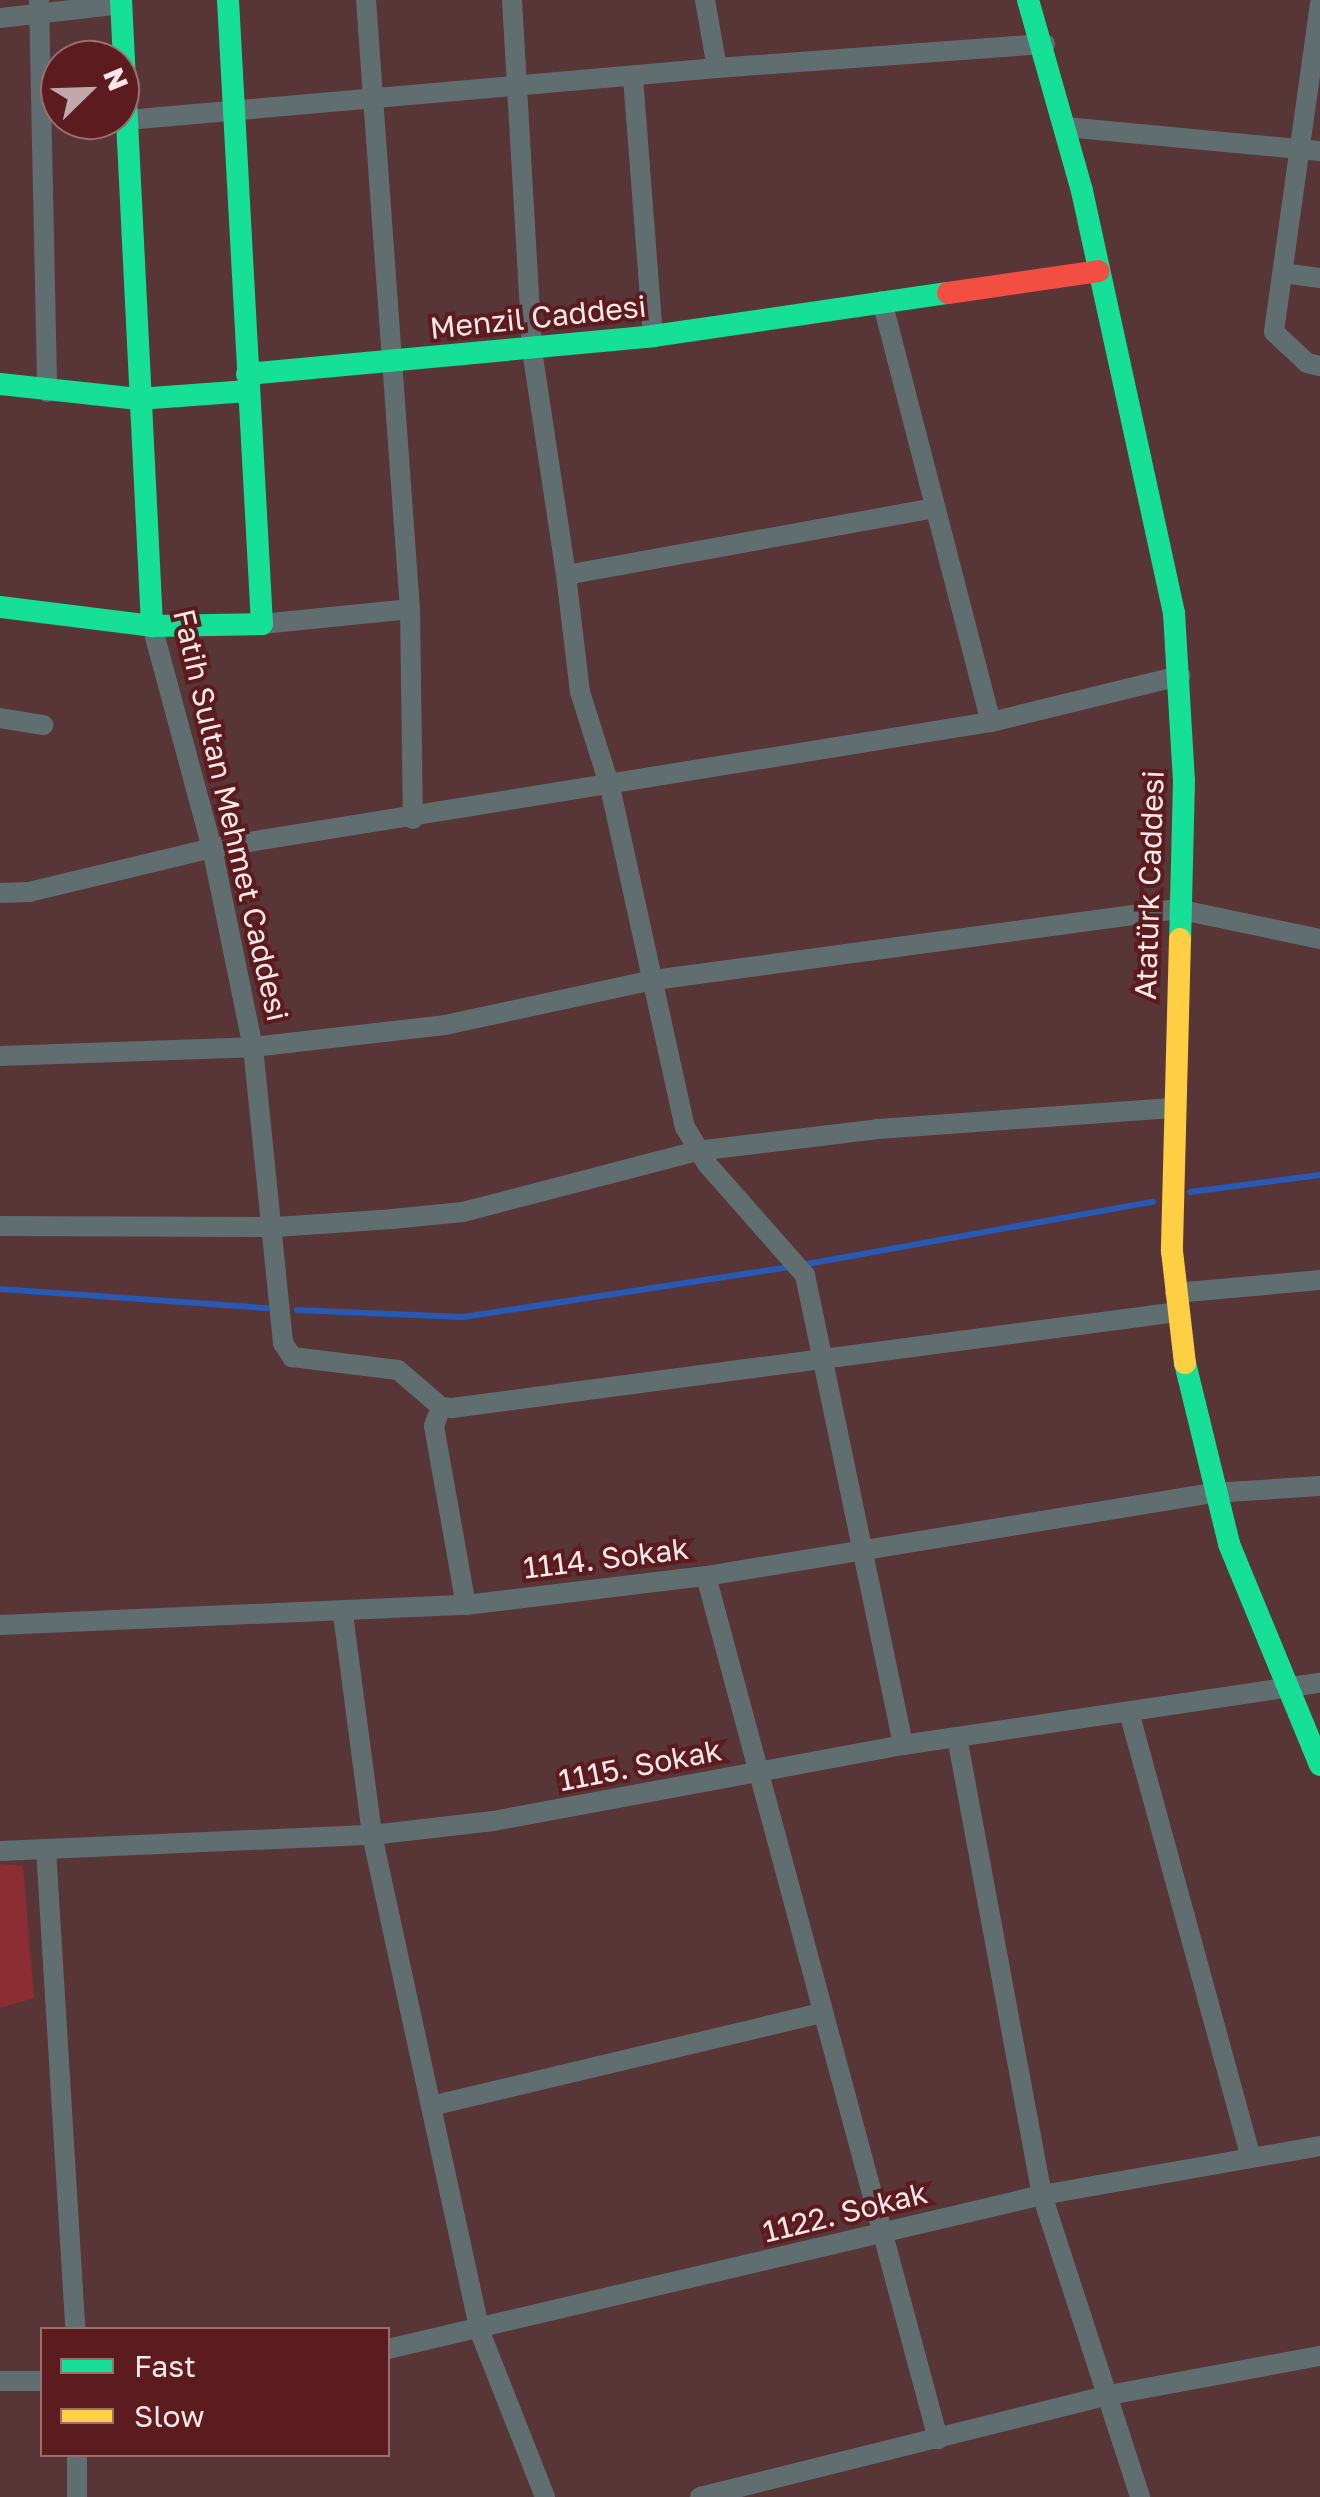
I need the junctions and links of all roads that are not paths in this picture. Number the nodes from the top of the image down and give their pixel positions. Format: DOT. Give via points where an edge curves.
graph roads {
  1 [pos="228,0"];
  2 [pos="366,0"];
  3 [pos="512,0"];
  4 [pos="705,0"];
  5 [pos="1028,0"];
  6 [pos="121,2"];
  7 [pos="1320,4"];
  8 [pos="40,8"];
  9 [pos="0,18"];
  10 [pos="123,40"];
  11 [pos="1045,44"];
  12 [pos="717,68"];
  13 [pos="634,76"];
  14 [pos="520,86"];
  15 [pos="372,100"];
  16 [pos="232,112"];
  17 [pos="140,119"];
  18 [pos="1066,127"];
  19 [pos="128,140"];
  20 [pos="1312,150"];
  21 [pos="1098,271"];
  22 [pos="1284,273"];
  23 [pos="1320,278"];
  24 [pos="882,301"];
  25 [pos="653,336"];
  26 [pos="532,350"];
  27 [pos="394,362"];
  28 [pos="1320,366"];
  29 [pos="248,383"];
  30 [pos="0,384"];
  31 [pos="46,392"];
  32 [pos="138,399"];
  33 [pos="934,508"];
  34 [pos="566,576"];
  35 [pos="0,606"];
  36 [pos="410,608"];
  37 [pos="262,624"];
  38 [pos="152,626"];
  39 [pos="1180,676"];
  40 [pos="0,718"];
  41 [pos="991,722"];
  42 [pos="44,725"];
  43 [pos="610,787"];
  44 [pos="412,819"];
  45 [pos="212,848"];
  46 [pos="0,893"];
  47 [pos="1178,909"];
  48 [pos="1320,939"];
  49 [pos="654,980"];
  50 [pos="253,1047"];
  51 [pos="0,1056"];
  52 [pos="1172,1108"];
  53 [pos="697,1152"];
  54 [pos="0,1226"];
  55 [pos="276,1227"];
  56 [pos="1320,1280"];
  57 [pos="1176,1302"];
  58 [pos="824,1362"];
  59 [pos="441,1407"];
  60 [pos="1320,1486"];
  61 [pos="1213,1494"];
  62 [pos="864,1550"];
  63 [pos="706,1576"];
  64 [pos="466,1605"];
  65 [pos="343,1614"];
  66 [pos="0,1625"];
  67 [pos="1320,1683"];
  68 [pos="1285,1686"];
  69 [pos="1129,1712"];
  70 [pos="957,1737"];
  71 [pos="903,1745"];
  72 [pos="1320,1765"];
  73 [pos="759,1772"];
  74 [pos="372,1835"];
  75 [pos="46,1849"];
  76 [pos="0,1850"];
  77 [pos="821,2013"];
  78 [pos="431,2106"];
  79 [pos="1320,2146"];
  80 [pos="1251,2157"];
  81 [pos="1042,2195"];
  82 [pos="879,2234"];
  83 [pos="75,2327"];
  84 [pos="480,2332"];
  85 [pos="390,2350"];
  86 [pos="1320,2356"];
  87 [pos="0,2380"];
  88 [pos="40,2381"];
  89 [pos="1109,2396"];
  90 [pos="938,2438"];
  91 [pos="77,2457"];
  92 [pos="750,2491"];
  93 [pos="77,2497"];
  94 [pos="546,2497"];
  95 [pos="700,2497"];
  96 [pos="1140,2497"];
  1 -- 16 [label="street"];
  2 -- 15 [label="street"];
  3 -- 14 [label="street"];
  4 -- 12 [label="street"];
  5 -- 11 [label="street, Atatürk Caddesi"];
  6 -- 8 [label="street"];
  6 -- 10 [label="street, Fatih Sultan Mehmet Caddesi"];
  7 -- 20 [label="street"];
  8 -- 9 [label="street"];
  8 -- 31 [label="street"];
  11 -- 12 [label="street"];
  11 -- 18 [label="street, Atatürk Caddesi"];
  12 -- 13 [label="street"];
  13 -- 14 [label="street"];
  13 -- 25 [label="street"];
  14 -- 15 [label="street"];
  14 -- 26 [label="street"];
  15 -- 16 [label="street"];
  15 -- 27 [label="street"];
  16 -- 17 [label="street"];
  16 -- 29 [label="street"];
  18 -- 20 [label="street"];
  18 -- 21 [label="street, Atatürk Caddesi"];
  19 -- 32 [label="street, Fatih Sultan Mehmet Caddesi"];
  20 -- 22 [label="street"];
  21 -- 24 [label="street, Menzil Caddesi"];
  21 -- 39 [label="street, Atatürk Caddesi" via="1174,613"];
  22 -- 23 [label="street"];
  22 -- 28 [label="street" via="1274,332 1306,364"];
  24 -- 25 [label="street, Menzil Caddesi"];
  24 -- 33 [label="street"];
  25 -- 26 [label="street, Menzil Caddesi"];
  26 -- 27 [label="street, Menzil Caddesi"];
  26 -- 34 [label="street"];
  27 -- 29 [label="street, Menzil Caddesi"];
  27 -- 36 [label="street"];
  29 -- 32 [label="street, Menzil Caddesi"];
  29 -- 37 [label="street"];
  30 -- 31 [label="street, Menzil Caddesi"];
  31 -- 32 [label="street, Menzil Caddesi"];
  32 -- 38 [label="street, Fatih Sultan Mehmet Caddesi"];
  33 -- 34 [label="street"];
  33 -- 41 [label="street"];
  34 -- 43 [label="street" via="580,692"];
  35 -- 38 [label="street"];
  36 -- 37 [label="street"];
  36 -- 44 [label="street"];
  37 -- 38 [label="street"];
  38 -- 45 [label="street, Fatih Sultan Mehmet Caddesi"];
  39 -- 41 [label="street"];
  39 -- 47 [label="street, Atatürk Caddesi"];
  40 -- 42 [label="street"];
  41 -- 43 [label="street"];
  43 -- 44 [label="street"];
  43 -- 49 [label="street"];
  44 -- 45 [label="street"];
  45 -- 46 [label="street" via="29,892"];
  45 -- 50 [label="street, Fatih Sultan Mehmet Caddesi"];
  47 -- 48 [label="street"];
  47 -- 49 [label="street"];
  47 -- 52 [label="street, Atatürk Caddesi"];
  49 -- 50 [label="street" via="445,1025"];
  49 -- 53 [label="street"];
  50 -- 51 [label="street"];
  50 -- 55 [label="street, Fatih Sultan Mehmet Caddesi"];
  52 -- 53 [label="street" via="878,1129"];
  52 -- 57 [label="street, Atatürk Caddesi"];
  53 -- 55 [label="street" via="464,1212"];
  53 -- 58 [label="street" via="802,1270"];
  54 -- 55 [label="street"];
  55 -- 59 [label="street, Fatih Sultan Mehmet Caddesi" via="284,1343 301,1361 398,1370"];
  56 -- 57 [label="street"];
  57 -- 58 [label="street"];
  57 -- 61 [label="street, Atatürk Caddesi"];
  58 -- 59 [label="street"];
  58 -- 62 [label="street"];
  59 -- 64 [label="street" via="434,1426"];
  60 -- 61 [label="street, 1114. Sokak"];
  61 -- 62 [label="street, 1114. Sokak"];
  61 -- 68 [label="street, Atatürk Caddesi"];
  62 -- 63 [label="street, 1114. Sokak"];
  62 -- 71 [label="street"];
  63 -- 64 [label="street, 1114. Sokak"];
  63 -- 73 [label="street"];
  64 -- 65 [label="street, 1114. Sokak"];
  65 -- 66 [label="street, 1114. Sokak"];
  65 -- 74 [label="street"];
  67 -- 68 [label="street, 1115. Sokak"];
  68 -- 69 [label="street, 1115. Sokak"];
  68 -- 72 [label="street, Atatürk Caddesi"];
  69 -- 70 [label="street, 1115. Sokak"];
  69 -- 80 [label="street"];
  70 -- 71 [label="street, 1115. Sokak"];
  70 -- 81 [label="street"];
  71 -- 73 [label="street, 1115. Sokak"];
  73 -- 74 [label="street, 1115. Sokak" via="576,1808"];
  73 -- 77 [label="street"];
  74 -- 75 [label="street, 1115. Sokak"];
  74 -- 78 [label="street"];
  75 -- 76 [label="street, 1115. Sokak"];
  75 -- 83 [label="street"];
  77 -- 78 [label="street"];
  77 -- 82 [label="street"];
  78 -- 84 [label="street"];
  79 -- 80 [label="street, 1122. Sokak"];
  80 -- 81 [label="street, 1122. Sokak"];
  81 -- 82 [label="street, 1122. Sokak"];
  81 -- 89 [label="street"];
  82 -- 84 [label="street, 1122. Sokak"];
  82 -- 90 [label="street"];
  84 -- 85 [label="street, 1122. Sokak"];
  84 -- 94 [label="street"];
  86 -- 89 [label="street"];
  87 -- 88 [label="street"];
  89 -- 90 [label="street"];
  89 -- 96 [label="street"];
  90 -- 92 [label="street"];
  91 -- 93 [label="street"];
  92 -- 95 [label="street"];
}
